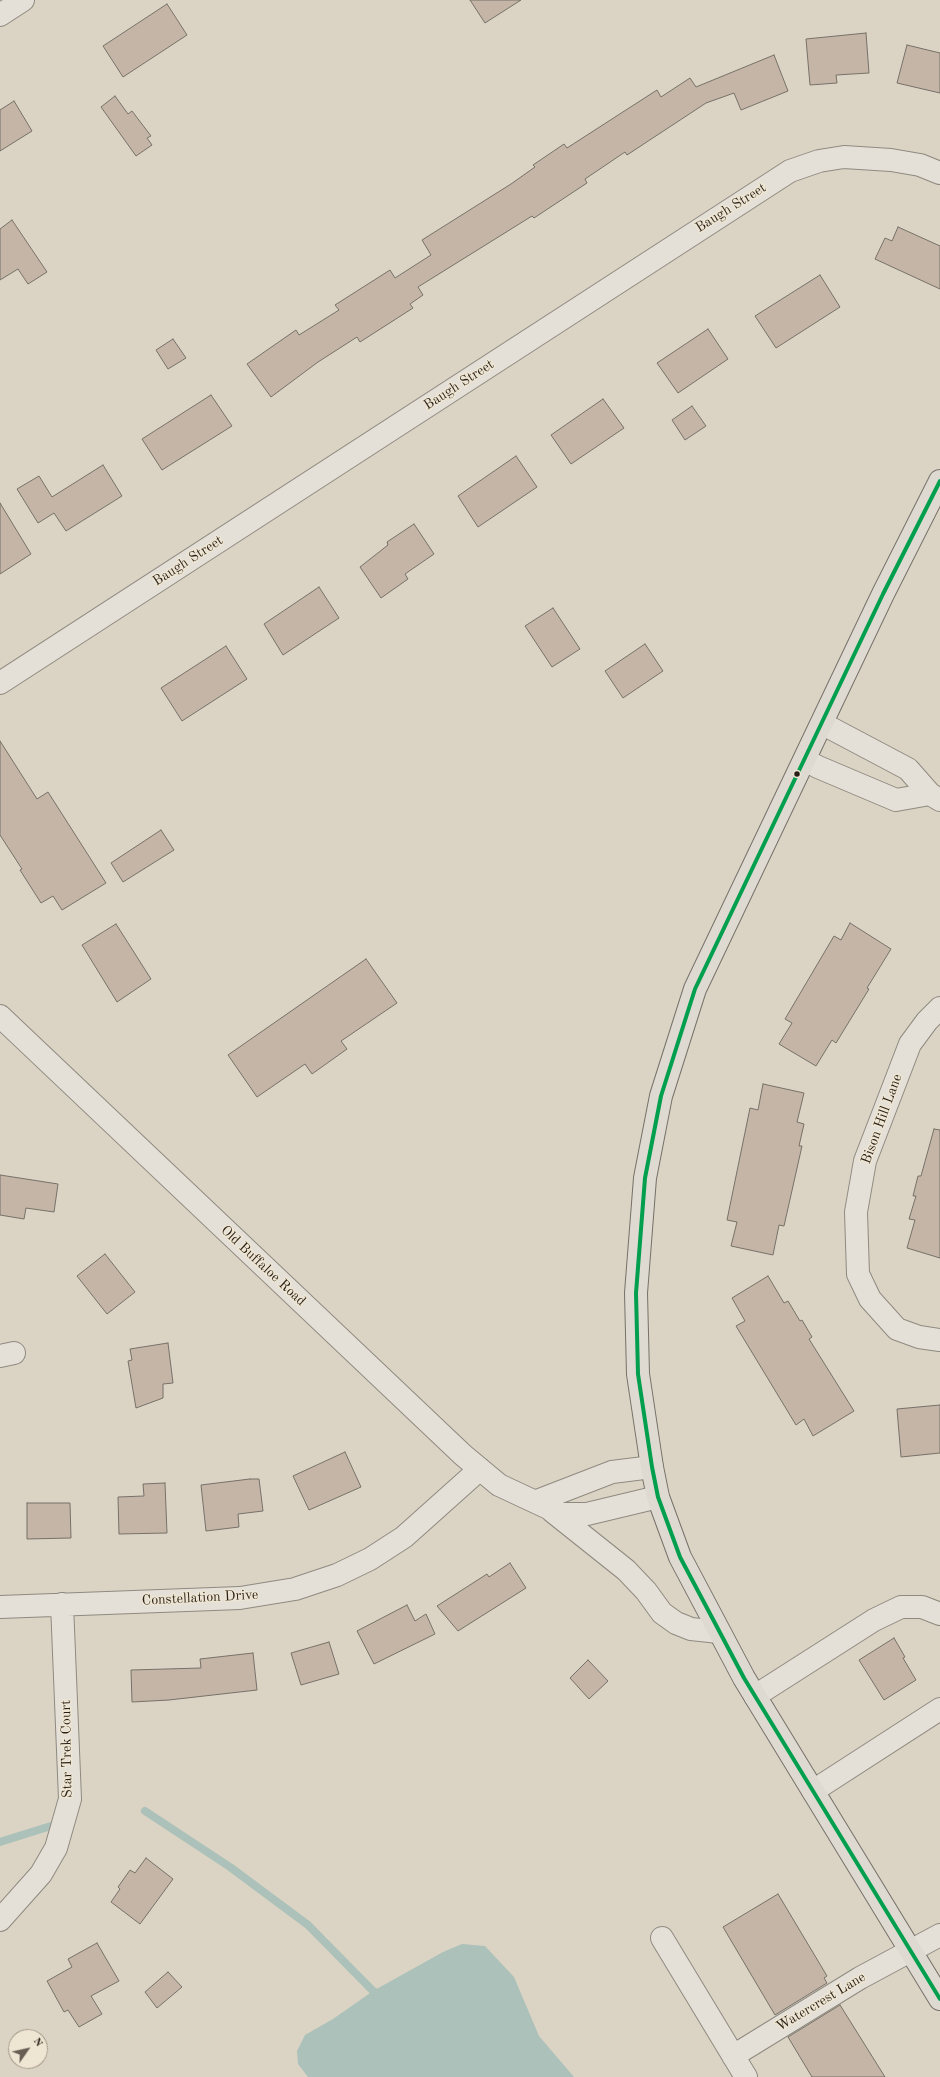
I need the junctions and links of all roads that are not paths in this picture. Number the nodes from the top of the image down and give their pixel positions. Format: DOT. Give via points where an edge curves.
graph roads {
  1 [pos="23,0"];
  2 [pos="0,15"];
  3 [pos="940,173"];
  4 [pos="940,481"];
  5 [pos="0,683"];
  6 [pos="822,724"];
  7 [pos="805,760"];
  8 [pos="935,797"];
  9 [pos="940,1008"];
  10 [pos="0,1016"];
  11 [pos="940,1340"];
  12 [pos="652,1466"];
  13 [pos="480,1469"];
  14 [pos="658,1497"];
  15 [pos="543,1505"];
  16 [pos="62,1604"];
  17 [pos="0,1607"];
  18 [pos="940,1614"];
  19 [pos="719,1632"];
  20 [pos="755,1696"];
  21 [pos="940,1709"];
  22 [pos="813,1791"];
  23 [pos="0,1920"];
  24 [pos="940,1935"];
  25 [pos="662,1938"];
  26 [pos="911,1951"];
  27 [pos="940,1999"];
  28 [pos="733,2056"];
  29 [pos="746,2077"];
  1 -- 2 [label="street"];
  3 -- 5 [label="street, Baugh Street" via="920,165 891,160 844,157 819,161 790,171"];
  4 -- 6 [label="main road"];
  6 -- 7 [label="main road"];
  6 -- 8 [label="street" via="908,768"];
  7 -- 8 [label="street" via="896,800"];
  7 -- 12 [label="main road" via="695,989 661,1096 645,1178 636,1293 638,1374"];
  9 -- 11 [label="street, Bison Hill Lane" via="910,1044 864,1161 856,1212 858,1274 870,1299 897,1329 919,1337"];
  10 -- 13 [label="street, Old Buffaloe Road"];
  12 -- 14 [label="main road"];
  12 -- 15 [label="street" via="612,1472"];
  13 -- 15 [label="street, Old Buffaloe Road" via="499,1485"];
  13 -- 16 [label="street, Constellation Drive" via="404,1537 370,1559 295,1589 240,1598"];
  14 -- 15 [label="street, Old Buffaloe Road" via="587,1514 562,1514"];
  14 -- 19 [label="main road" via="680,1557"];
  15 -- 19 [label="street" via="626,1570 662,1613 691,1629"];
  16 -- 17 [label="street, Constellation Drive"];
  16 -- 23 [label="street, Star Trek Court" via="70,1799 56,1848 41,1874"];
  18 -- 20 [label="street" via="922,1607 901,1607 874,1620"];
  19 -- 20 [label="main road"];
  20 -- 22 [label="main road"];
  21 -- 22 [label="street"];
  22 -- 26 [label="main road"];
  24 -- 26 [label="street, Watercrest Lane"];
  25 -- 28 [label="street"];
  26 -- 27 [label="main road"];
  26 -- 28 [label="street, Watercrest Lane" via="860,1978"];
  28 -- 29 [label="street"];
}
